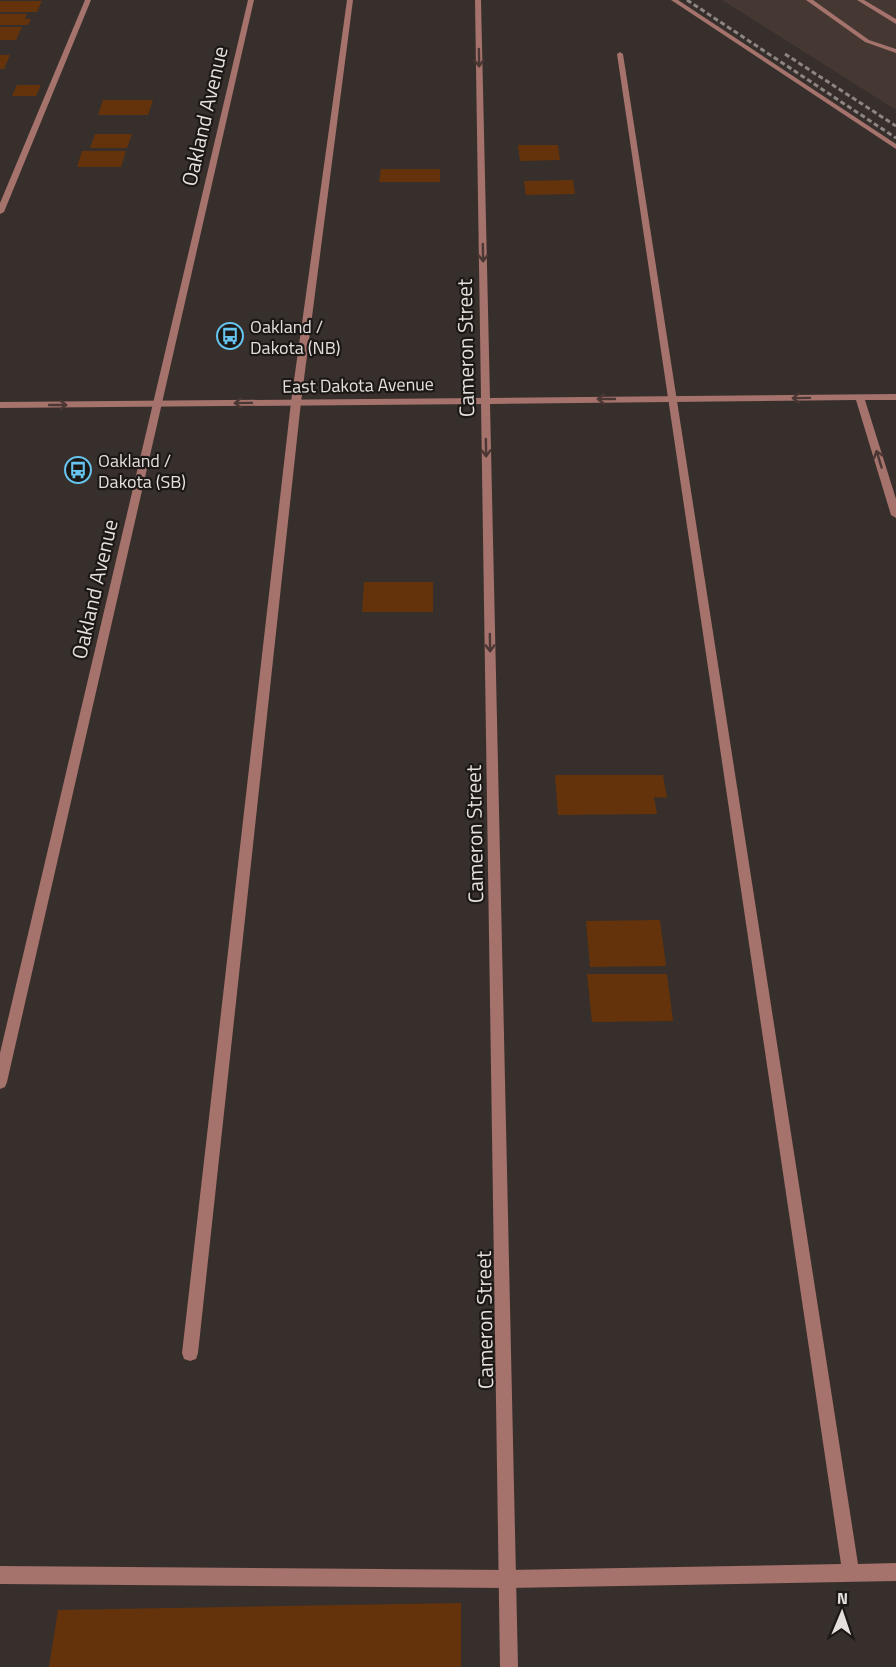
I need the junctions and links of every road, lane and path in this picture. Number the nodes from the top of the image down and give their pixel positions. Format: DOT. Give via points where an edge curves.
graph roads {
  1 [pos="88,0"];
  2 [pos="251,0"];
  3 [pos="350,0"];
  4 [pos="478,0"];
  5 [pos="674,0"];
  6 [pos="809,0"];
  7 [pos="860,0"];
  8 [pos="896,22"];
  9 [pos="896,51"];
  10 [pos="620,54"];
  11 [pos="896,147"];
  12 [pos="0,212"];
  13 [pos="860,397"];
  14 [pos="896,397"];
  15 [pos="672,399"];
  16 [pos="485,400"];
  17 [pos="296,402"];
  18 [pos="156,404"];
  19 [pos="0,405"];
  20 [pos="896,515"];
  21 [pos="0,1082"];
  22 [pos="190,1353"];
  23 [pos="896,1572"];
  24 [pos="851,1573"];
  25 [pos="0,1575"];
  26 [pos="508,1579"];
  27 [pos="509,1667"];
  1 -- 12 [label="street"];
  2 -- 18 [label="street, Oakland Avenue"];
  3 -- 17 [label="street"];
  4 -- 16 [label="street, Cameron Street, one-way"];
  5 -- 11 [label="street"];
  6 -- 9 [label="street" via="867,41"];
  7 -- 8 [label="street"];
  10 -- 15 [label="street"];
  13 -- 14 [label="street, East Dakota Avenue"];
  13 -- 15 [label="street, East Dakota Avenue, one-way"];
  20 -- 13 [label="street, one-way"];
  15 -- 16 [label="street, East Dakota Avenue, one-way"];
  15 -- 24 [label="street"];
  16 -- 17 [label="street, East Dakota Avenue"];
  16 -- 26 [label="street, Cameron Street, one-way"];
  17 -- 18 [label="street, East Dakota Avenue, one-way"];
  17 -- 22 [label="street"];
  19 -- 18 [label="street, East Dakota Avenue, one-way"];
  18 -- 21 [label="street, Oakland Avenue"];
  23 -- 24 [label="street"];
  24 -- 26 [label="street"];
  25 -- 26 [label="street"];
  26 -- 27 [label="street, Cameron Street"];
}
